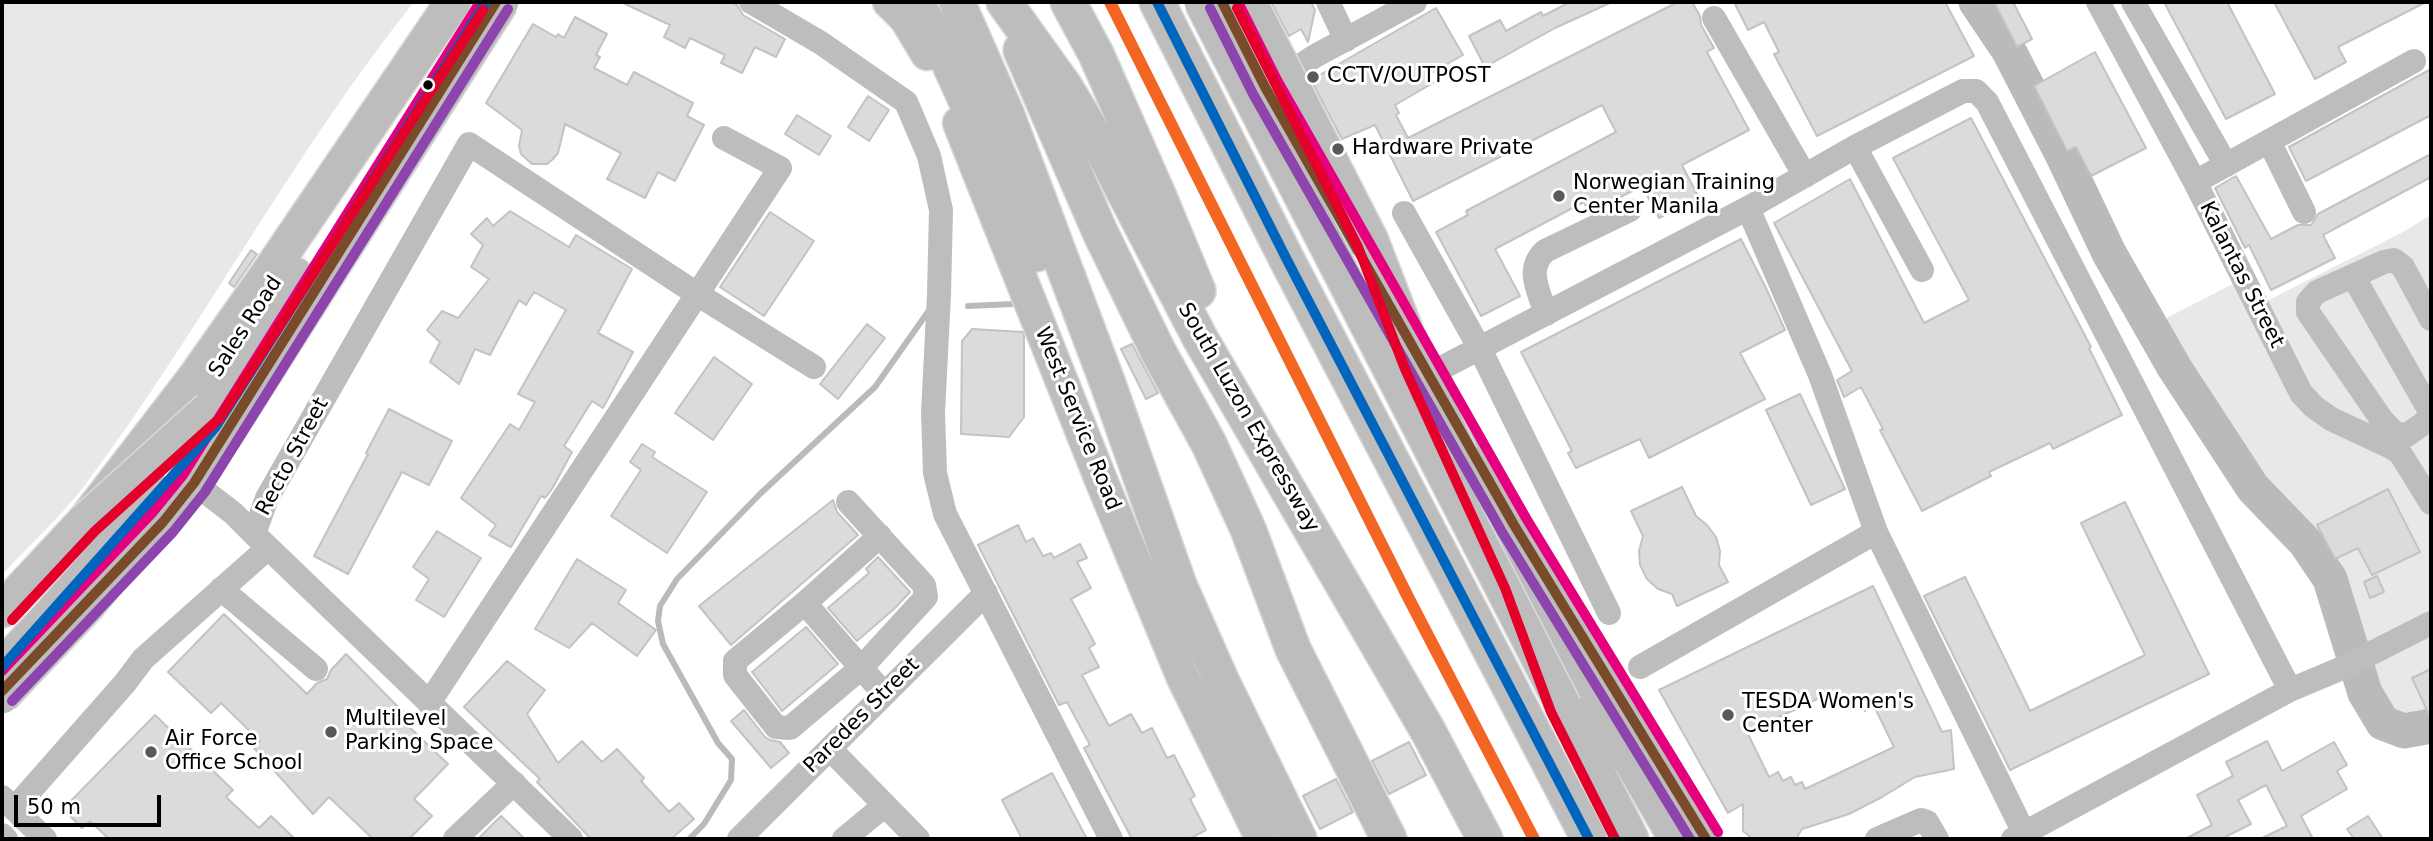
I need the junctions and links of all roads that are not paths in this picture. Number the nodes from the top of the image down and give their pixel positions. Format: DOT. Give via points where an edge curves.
graph roads {
  1 [pos="453,2"];
  2 [pos="471,2"];
  3 [pos="486,2"];
  4 [pos="496,2"];
  5 [pos="501,2"];
  6 [pos="751,2"];
  7 [pos="889,2"];
  8 [pos="916,2"];
  9 [pos="957,2"];
  10 [pos="1002,2"];
  11 [pos="1068,2"];
  12 [pos="1135,2"];
  13 [pos="1157,2"];
  14 [pos="1193,2"];
  15 [pos="1202,2"];
  16 [pos="1222,2"];
  17 [pos="1249,2"];
  18 [pos="1328,2"];
  19 [pos="1415,2"];
  20 [pos="2098,2"];
  21 [pos="2133,2"];
  22 [pos="1714,18"];
  23 [pos="1346,40"];
  24 [pos="2414,61"];
  25 [pos="1255,94"];
  26 [pos="724,138"];
  27 [pos="2269,141"];
  28 [pos="1855,148"];
  29 [pos="2226,165"];
  30 [pos="1805,176"];
  31 [pos="2195,182"];
  32 [pos="1748,208"];
  33 [pos="1630,210"];
  34 [pos="2304,212"];
  35 [pos="1404,213"];
  36 [pos="1287,260"];
  37 [pos="1923,270"];
  38 [pos="2353,276"];
  39 [pos="697,294"];
  40 [pos="1546,314"];
  41 [pos="2431,319"];
  42 [pos="1480,349"];
  43 [pos="1101,363"];
  44 [pos="814,367"];
  45 [pos="1428,375"];
  46 [pos="1236,396"];
  47 [pos="2431,413"];
  48 [pos="2431,418"];
  49 [pos="194,483"];
  50 [pos="848,502"];
  51 [pos="2431,503"];
  52 [pos="85,521"];
  53 [pos="1876,532"];
  54 [pos="880,537"];
  55 [pos="261,541"];
  56 [pos="221,589"];
  57 [pos="986,593"];
  58 [pos="805,603"];
  59 [pos="2,610"];
  60 [pos="1609,612"];
  61 [pos="2431,623"];
  62 [pos="2,624"];
  63 [pos="1582,656"];
  64 [pos="2,667"];
  65 [pos="1640,667"];
  66 [pos="316,668"];
  67 [pos="861,668"];
  68 [pos="2290,690"];
  69 [pos="2,691"];
  70 [pos="884,694"];
  71 [pos="2,696"];
  72 [pos="429,702"];
  73 [pos="1564,707"];
  74 [pos="830,749"];
  75 [pos="514,783"];
  76 [pos="8,803"];
  77 [pos="885,805"];
  78 [pos="2,835"];
  79 [pos="2022,837"];
  80 [pos="6,839"];
  81 [pos="46,839"];
  82 [pos="455,839"];
  83 [pos="571,839"];
  84 [pos="739,839"];
  85 [pos="844,839"];
  86 [pos="918,839"];
  87 [pos="1111,839"];
  88 [pos="1262,839"];
  89 [pos="1299,839"];
  90 [pos="1389,839"];
  91 [pos="1485,839"];
  92 [pos="1589,839"];
  93 [pos="1632,839"];
  94 [pos="1675,839"];
  95 [pos="1706,839"];
  96 [pos="1877,839"];
  97 [pos="1937,839"];
  1 -- 52 [label="highway, bridge" via="274,267"];
  1 -- 62 [label="main road, Sales Road" via="193,407 126,494"];
  2 -- 52 [label="highway, bridge" via="209,409"];
  3 -- 64 [label="highway" via="215,428"];
  4 -- 49 [label="main road, Sales Road"];
  5 -- 71 [label="highway, bridge" via="224,436 72,624"];
  6 -- 57 [label="street" via="906,102 929,156 941,210 935,473 945,514"];
  7 -- 88 [label="main road, West Service Road" via="906,19 932,64 963,133 1183,678"];
  8 -- 43 [label="highway" via="945,54 1055,297"];
  9 -- 43 [label="highway" via="1006,113"];
  10 -- 46 [label="highway, South Luzon Expressway" via="1065,87 1101,147 1200,338"];
  10 -- 90 [label="highway, South Luzon Expressway" via="1100,232 1209,444 1248,529 1293,649"];
  11 -- 46 [label="highway" via="1160,197"];
  12 -- 36 [label="highway"];
  13 -- 36 [label="highway"];
  14 -- 25 [label="main road"];
  15 -- 73 [label="highway, bridge"];
  16 -- 25 [label="main road"];
  17 -- 73 [label="highway, bridge" via="1371,241 1418,363 1518,583"];
  18 -- 23 [label="street"];
  19 -- 23 [label="street"];
  20 -- 31 [label="street, Kalantas Street"];
  21 -- 29 [label="street"];
  22 -- 30 [label="street"];
  23 -- 25 [label="street"];
  24 -- 27 [label="street"];
  25 -- 45 [label="main road"];
  25 -- 63 [label="main road" via="1487,529"];
  26 -- 39 [label="street" via="780,167"];
  27 -- 29 [label="street"];
  27 -- 34 [label="street"];
  28 -- 30 [label="street"];
  28 -- 37 [label="street"];
  28 -- 68 [label="street" via="1964,91 1976,91 1987,102"];
  29 -- 31 [label="street"];
  30 -- 32 [label="street"];
  31 -- 51 [label="street, Kalantas Street" via="2301,393 2331,419 2399,453"];
  32 -- 40 [label="street"];
  32 -- 53 [label="street" via="1820,375"];
  33 -- 40 [label="street" via="1536,259 1533,270"];
  35 -- 42 [label="street"];
  36 -- 92 [label="highway"];
  38 -- 41 [label="street" via="2394,260 2403,267"];
  38 -- 47 [label="street"];
  38 -- 48 [label="street" via="2317,292 2308,302 2308,312 2394,433 2407,435"];
  39 -- 44 [label="street"];
  39 -- 55 [label="street, Recto Street" via="469,144 267,498"];
  39 -- 72 [label="street"];
  40 -- 42 [label="street"];
  42 -- 45 [label="street"];
  42 -- 60 [label="street"];
  43 -- 89 [label="highway" via="1179,585"];
  45 -- 63 [label="main road"];
  46 -- 91 [label="highway, South Luzon Expressway"];
  49 -- 55 [label="street"];
  49 -- 69 [label="main road, Sales Road" via="163,522"];
  50 -- 54 [label="street"];
  52 -- 59 [label="highway"];
  53 -- 65 [label="street"];
  53 -- 79 [label="street"];
  54 -- 58 [label="street"];
  54 -- 67 [label="street" via="924,585 926,597"];
  55 -- 56 [label="street"];
  55 -- 72 [label="street, Recto Street"];
  56 -- 66 [label="street"];
  56 -- 76 [label="street" via="143,659"];
  57 -- 70 [label="street, Paredes Street"];
  57 -- 87 [label="street"];
  58 -- 67 [label="street"];
  58 -- 67 [label="street" via="735,661 735,675 776,727 790,728"];
  61 -- 68 [label="street"];
  63 -- 94 [label="main road"];
  63 -- 95 [label="main road"];
  67 -- 70 [label="street"];
  68 -- 79 [label="street"];
  70 -- 74 [label="street, Paredes Street"];
  72 -- 75 [label="street, Recto Street"];
  73 -- 93 [label="highway"];
  74 -- 77 [label="street"];
  74 -- 84 [label="street, Paredes Street"];
  75 -- 82 [label="street"];
  75 -- 83 [label="street, Recto Street"];
  76 -- 81 [label="street"];
  77 -- 85 [label="street"];
  77 -- 86 [label="street"];
  78 -- 80 [label="street"];
  96 -- 97 [label="street" via="1921,820"];
}
